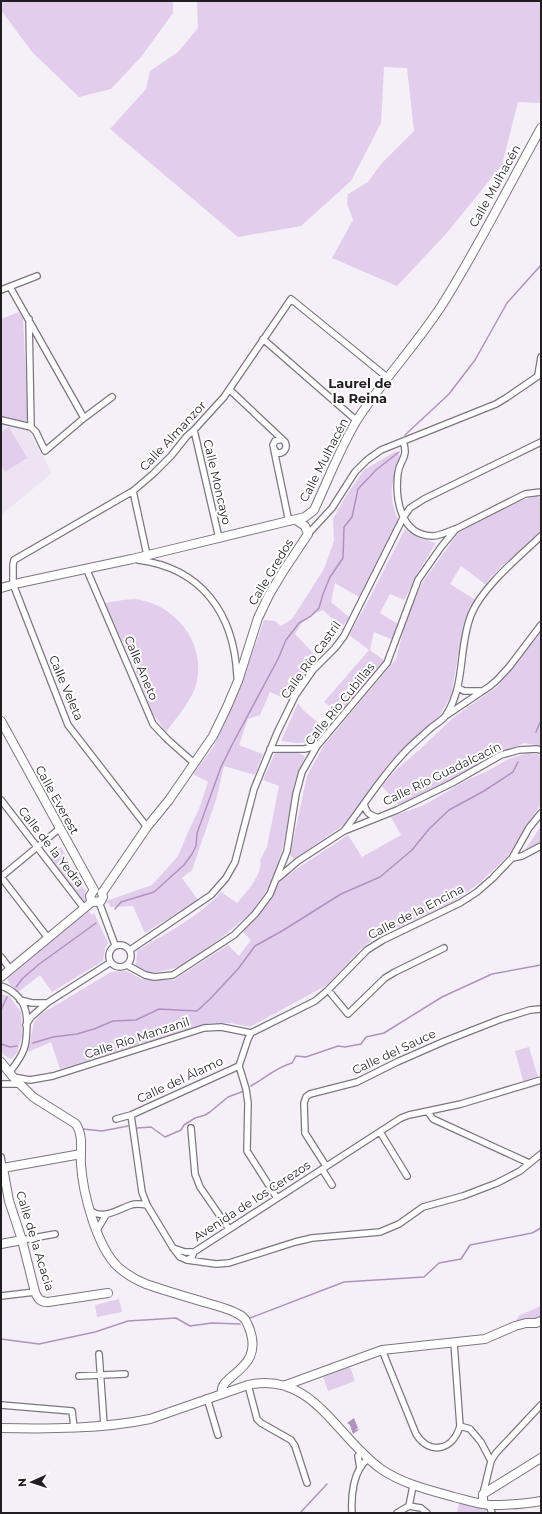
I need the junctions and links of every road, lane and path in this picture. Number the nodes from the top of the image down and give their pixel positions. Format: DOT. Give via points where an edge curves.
graph roads {
  1 [pos="541,128"];
  2 [pos="37,276"];
  3 [pos="10,286"];
  4 [pos="1,290"];
  5 [pos="29,319"];
  6 [pos="263,339"];
  7 [pos="541,358"];
  8 [pos="539,374"];
  9 [pos="388,378"];
  10 [pos="230,390"];
  11 [pos="112,397"];
  12 [pos="84,418"];
  13 [pos="1,420"];
  14 [pos="356,421"];
  15 [pos="31,427"];
  16 [pos="194,430"];
  17 [pos="282,440"];
  18 [pos="403,441"];
  19 [pos="541,442"];
  20 [pos="274,449"];
  21 [pos="133,491"];
  22 [pos="541,492"];
  23 [pos="403,518"];
  24 [pos="293,521"];
  25 [pos="456,529"];
  26 [pos="308,534"];
  27 [pos="436,536"];
  28 [pos="541,536"];
  29 [pos="219,538"];
  30 [pos="31,544"];
  31 [pos="441,547"];
  32 [pos="25,554"];
  33 [pos="147,555"];
  34 [pos="132,559"];
  35 [pos="86,568"];
  36 [pos="13,584"];
  37 [pos="1,588"];
  38 [pos="541,625"];
  39 [pos="238,680"];
  40 [pos="459,688"];
  41 [pos="481,692"];
  42 [pos="445,716"];
  43 [pos="1,721"];
  44 [pos="275,737"];
  45 [pos="317,746"];
  46 [pos="286,748"];
  47 [pos="270,749"];
  48 [pos="304,749"];
  49 [pos="541,750"];
  50 [pos="310,758"];
  51 [pos="194,763"];
  52 [pos="1,800"];
  53 [pos="364,804"];
  54 [pos="541,814"];
  55 [pos="376,817"];
  56 [pos="147,827"];
  57 [pos="59,829"];
  58 [pos="344,831"];
  59 [pos="541,846"];
  60 [pos="38,848"];
  61 [pos="512,858"];
  62 [pos="1,877"];
  63 [pos="276,880"];
  64 [pos="98,892"];
  65 [pos="96,902"];
  66 [pos="84,908"];
  67 [pos="48,938"];
  68 [pos="115,946"];
  69 [pos="444,948"];
  70 [pos="130,950"];
  71 [pos="1,957"];
  72 [pos="111,962"];
  73 [pos="127,965"];
  74 [pos="5,973"];
  75 [pos="4,986"];
  76 [pos="328,990"];
  77 [pos="20,1000"];
  78 [pos="47,1003"];
  79 [pos="541,1009"];
  80 [pos="26,1026"];
  81 [pos="251,1033"];
  82 [pos="1,1062"];
  83 [pos="239,1066"];
  84 [pos="30,1080"];
  85 [pos="541,1080"];
  86 [pos="16,1081"];
  87 [pos="1,1084"];
  88 [pos="428,1112"];
  89 [pos="131,1115"];
  90 [pos="116,1119"];
  91 [pos="192,1128"];
  92 [pos="380,1132"];
  93 [pos="81,1154"];
  94 [pos="541,1154"];
  95 [pos="1,1156"];
  96 [pos="529,1163"];
  97 [pos="3,1168"];
  98 [pos="324,1168"];
  99 [pos="407,1176"];
  100 [pos="332,1186"];
  101 [pos="142,1192"];
  102 [pos="277,1198"];
  103 [pos="133,1204"];
  104 [pos="147,1205"];
  105 [pos="90,1210"];
  106 [pos="106,1215"];
  107 [pos="229,1229"];
  108 [pos="97,1230"];
  109 [pos="54,1234"];
  110 [pos="22,1240"];
  111 [pos="1,1244"];
  112 [pos="173,1248"];
  113 [pos="194,1252"];
  114 [pos="187,1260"];
  115 [pos="35,1292"];
  116 [pos="108,1293"];
  117 [pos="1,1296"];
  118 [pos="541,1321"];
  119 [pos="454,1343"];
  120 [pos="382,1350"];
  121 [pos="99,1354"];
  122 [pos="125,1374"];
  123 [pos="101,1375"];
  124 [pos="78,1376"];
  125 [pos="248,1385"];
  126 [pos="286,1385"];
  127 [pos="222,1392"];
  128 [pos="207,1398"];
  129 [pos="1,1405"];
  130 [pos="541,1405"];
  131 [pos="104,1425"];
  132 [pos="460,1426"];
  133 [pos="74,1427"];
  134 [pos="1,1428"];
  135 [pos="218,1436"];
  136 [pos="361,1452"];
  137 [pos="541,1458"];
  138 [pos="368,1459"];
  139 [pos="491,1461"];
  140 [pos="360,1468"];
  141 [pos="307,1483"];
  142 [pos="413,1486"];
  143 [pos="483,1494"];
  144 [pos="541,1501"];
  145 [pos="486,1504"];
  146 [pos="409,1506"];
  147 [pos="352,1513"];
  148 [pos="397,1513"];
  149 [pos="427,1513"];
  150 [pos="492,1513"];
  1 -- 9 [label="street, Calle Mulhacén" via="441,306"];
  2 -- 3 [label="street"];
  3 -- 4 [label="street"];
  3 -- 5 [label="street"];
  5 -- 12 [label="street"];
  5 -- 15 [label="street"];
  6 -- 9 [label="street, Calle Almanzor" via="291,299"];
  6 -- 10 [label="street, Calle Almanzor"];
  6 -- 14 [label="street"];
  7 -- 8 [label="street"];
  8 -- 18 [label="street, Calle Gredos" via="496,404"];
  9 -- 14 [label="street, Calle Mulhacén"];
  10 -- 16 [label="street, Calle Almanzor"];
  10 -- 17 [label="street" via="279,434"];
  11 -- 12 [label="street"];
  12 -- 15 [label="street" via="45,451"];
  13 -- 15 [label="street"];
  14 -- 24 [label="street, Calle Mulhacén" via="314,510 305,517"];
  16 -- 21 [label="street, Calle Almanzor" via="171,456"];
  16 -- 29 [label="street, Calle Moncayo"];
  17 -- 20 [label="street" via="274,443"];
  17 -- 20 [label="street" via="286,444 286,450 279,453"];
  18 -- 23 [label="street" via="406,449 398,471 397,487"];
  18 -- 26 [label="street, Calle Gredos" via="380,450 367,460 332,508"];
  19 -- 23 [label="street, Calle Río Castril" via="424,499 410,508"];
  20 -- 24 [label="street"];
  21 -- 32 [label="street, Calle Almanzor"];
  21 -- 33 [label="street"];
  22 -- 25 [label="street, Calle Río Cubillas" via="525,494"];
  23 -- 27 [label="street" via="410,528 421,535"];
  23 -- 44 [label="street, Calle Río Castril" via="344,636 313,670 295,696"];
  24 -- 26 [label="street" via="305,526"];
  24 -- 29 [label="street, Calle Mulhacén"];
  25 -- 27 [label="street"];
  25 -- 31 [label="street, Calle Río Cubillas"];
  26 -- 39 [label="street, Calle Gredos" via="269,595 258,618"];
  27 -- 31 [label="street" via="440,539"];
  28 -- 40 [label="street" via="502,573 481,598 471,615 463,648"];
  29 -- 33 [label="street, Calle Mulhacén"];
  30 -- 32 [label="street"];
  31 -- 45 [label="street, Calle Río Cubillas" via="418,580 388,663"];
  32 -- 36 [label="street, Calle Almanzor" via="14,560"];
  33 -- 34 [label="street, Calle Mulhacén"];
  34 -- 35 [label="street, Calle Mulhacén"];
  34 -- 39 [label="street" via="153,562 174,570 208,594 229,628 237,661"];
  35 -- 36 [label="street, Calle Mulhacén"];
  35 -- 51 [label="street, Calle Aneto" via="153,724"];
  36 -- 37 [label="street, Calle Mulhacén"];
  36 -- 56 [label="street, Calle Veleta" via="68,725"];
  38 -- 41 [label="street" via="509,667"];
  39 -- 51 [label="street, Calle Gredos" via="213,736"];
  40 -- 41 [label="street" via="464,691"];
  40 -- 42 [label="street"];
  41 -- 42 [label="street"];
  42 -- 53 [label="street" via="386,772"];
  43 -- 57 [label="street, Calle Everest"];
  44 -- 46 [label="street"];
  44 -- 47 [label="street, Calle Río Castril"];
  45 -- 48 [label="street"];
  45 -- 50 [label="street, Calle Río Cubillas"];
  46 -- 47 [label="street"];
  46 -- 48 [label="street"];
  47 -- 70 [label="street, Calle Río Castril" via="254,789 235,862 226,878 211,895"];
  48 -- 50 [label="street"];
  49 -- 55 [label="street, Calle Río Guadalcacín" via="518,750 501,755 425,797"];
  50 -- 63 [label="street, Calle Río Cubillas" via="302,772 287,851"];
  51 -- 56 [label="street, Calle Gredos"];
  52 -- 60 [label="street, Calle de la Yedra"];
  53 -- 55 [label="street, Calle Río Guadalcacín" via="370,815"];
  53 -- 58 [label="street"];
  54 -- 61 [label="street, Calle de la Encina" via="529,828"];
  55 -- 58 [label="street, Calle Río Guadalcacín"];
  56 -- 64 [label="street, Calle Gredos"];
  57 -- 60 [label="street"];
  57 -- 64 [label="street, Calle Everest"];
  58 -- 63 [label="street, Calle Río Guadalcacín" via="298,861"];
  59 -- 61 [label="street"];
  60 -- 62 [label="street"];
  60 -- 66 [label="street, Calle de la Yedra"];
  61 -- 76 [label="street, Calle de la Encina" via="477,892 460,903 367,950"];
  62 -- 67 [label="street"];
  63 -- 73 [label="street, Calle Río Cubillas" via="270,894 255,914 234,935 173,975 154,977"];
  64 -- 65 [label="street" via="90,896"];
  65 -- 66 [label="street"];
  65 -- 68 [label="street"];
  66 -- 67 [label="street"];
  67 -- 74 [label="street"];
  68 -- 70 [label="street" via="125,945"];
  68 -- 72 [label="street" via="109,955"];
  69 -- 76 [label="street" via="385,978 348,1014"];
  70 -- 73 [label="street" via="132,956"];
  71 -- 74 [label="street"];
  72 -- 73 [label="street" via="120,967"];
  72 -- 78 [label="street"];
  74 -- 75 [label="street"];
  75 -- 77 [label="street"];
  76 -- 81 [label="street, Calle de la Encina" via="308,1004"];
  77 -- 78 [label="street"];
  77 -- 80 [label="street" via="25,1008"];
  78 -- 80 [label="street" via="31,1017"];
  79 -- 98 [label="street, Calle del Sauce" via="501,1019 445,1041 357,1082 310,1094 304,1103 305,1133"];
  80 -- 86 [label="street" via="27,1035 18,1062"];
  81 -- 83 [label="street"];
  81 -- 84 [label="street, Calle Río Manzanil" via="221,1027 204,1028 53,1076"];
  82 -- 86 [label="street"];
  83 -- 89 [label="street, Calle del Álamo"];
  83 -- 102 [label="street" via="248,1103 247,1151"];
  84 -- 86 [label="street, Calle Río Manzanil"];
  84 -- 86 [label="street"];
  85 -- 88 [label="street, Avenida de los Cerezos"];
  86 -- 87 [label="street, Calle Río Manzanil"];
  86 -- 93 [label="street" via="33,1097 76,1124 82,1141"];
  88 -- 92 [label="street, Avenida de los Cerezos" via="401,1118"];
  88 -- 96 [label="street" via="433,1119"];
  89 -- 90 [label="street, Calle del Álamo"];
  89 -- 101 [label="street, Calle del Álamo"];
  91 -- 107 [label="street" via="195,1174 200,1186"];
  92 -- 98 [label="street, Avenida de los Cerezos"];
  92 -- 99 [label="street"];
  93 -- 97 [label="street"];
  93 -- 105 [label="street" via="84,1186"];
  94 -- 96 [label="street"];
  95 -- 97 [label="street, Calle de la Acacia"];
  96 -- 114 [label="street" via="497,1184 430,1204 399,1224 380,1232 312,1238 229,1263"];
  97 -- 110 [label="street, Calle de la Acacia" via="9,1201"];
  98 -- 100 [label="street, Avenida de los Cerezos"];
  98 -- 102 [label="street, Avenida de los Cerezos"];
  101 -- 103 [label="street"];
  101 -- 104 [label="street, Calle del Álamo"];
  102 -- 107 [label="street, Avenida de los Cerezos"];
  103 -- 104 [label="street"];
  103 -- 106 [label="street"];
  104 -- 112 [label="street"];
  105 -- 106 [label="street"];
  105 -- 108 [label="street"];
  106 -- 108 [label="street"];
  107 -- 113 [label="street, Avenida de los Cerezos"];
  108 -- 127 [label="street" via="108,1255 129,1276 229,1310 244,1318 252,1340 250,1356 240,1371 224,1383"];
  109 -- 110 [label="street"];
  110 -- 111 [label="street"];
  110 -- 115 [label="street, Calle de la Acacia"];
  112 -- 113 [label="street, Avenida de los Cerezos"];
  112 -- 114 [label="street" via="180,1257"];
  113 -- 114 [label="street, Avenida de los Cerezos"];
  115 -- 116 [label="street, Calle de la Acacia" via="42,1302"];
  115 -- 117 [label="street"];
  118 -- 119 [label="street" via="515,1326 485,1339"];
  119 -- 120 [label="street"];
  119 -- 132 [label="street"];
  120 -- 126 [label="street"];
  120 -- 132 [label="street" via="420,1440 432,1447 447,1445 453,1441"];
  121 -- 123 [label="street"];
  122 -- 123 [label="street"];
  123 -- 124 [label="street"];
  123 -- 131 [label="street"];
  125 -- 126 [label="street" via="267,1382"];
  125 -- 127 [label="street"];
  125 -- 141 [label="street" via="257,1419 291,1440"];
  126 -- 136 [label="street" via="310,1399"];
  127 -- 128 [label="street"];
  128 -- 131 [label="street" via="150,1418"];
  128 -- 135 [label="street"];
  129 -- 133 [label="street" via="72,1412"];
  130 -- 139 [label="street" via="496,1452"];
  131 -- 133 [label="street"];
  132 -- 139 [label="street" via="470,1429 481,1442"];
  133 -- 134 [label="street"];
  136 -- 138 [label="street"];
  136 -- 140 [label="street" via="358,1456"];
  137 -- 143 [label="street"];
  138 -- 140 [label="street" via="365,1467"];
  138 -- 142 [label="street"];
  139 -- 143 [label="street"];
  140 -- 147 [label="street" via="351,1498"];
  142 -- 145 [label="street"];
  142 -- 146 [label="street"];
  143 -- 145 [label="street"];
  144 -- 145 [label="street"];
  145 -- 150 [label="street"];
  146 -- 148 [label="street"];
  146 -- 149 [label="street" via="422,1508"];
}
